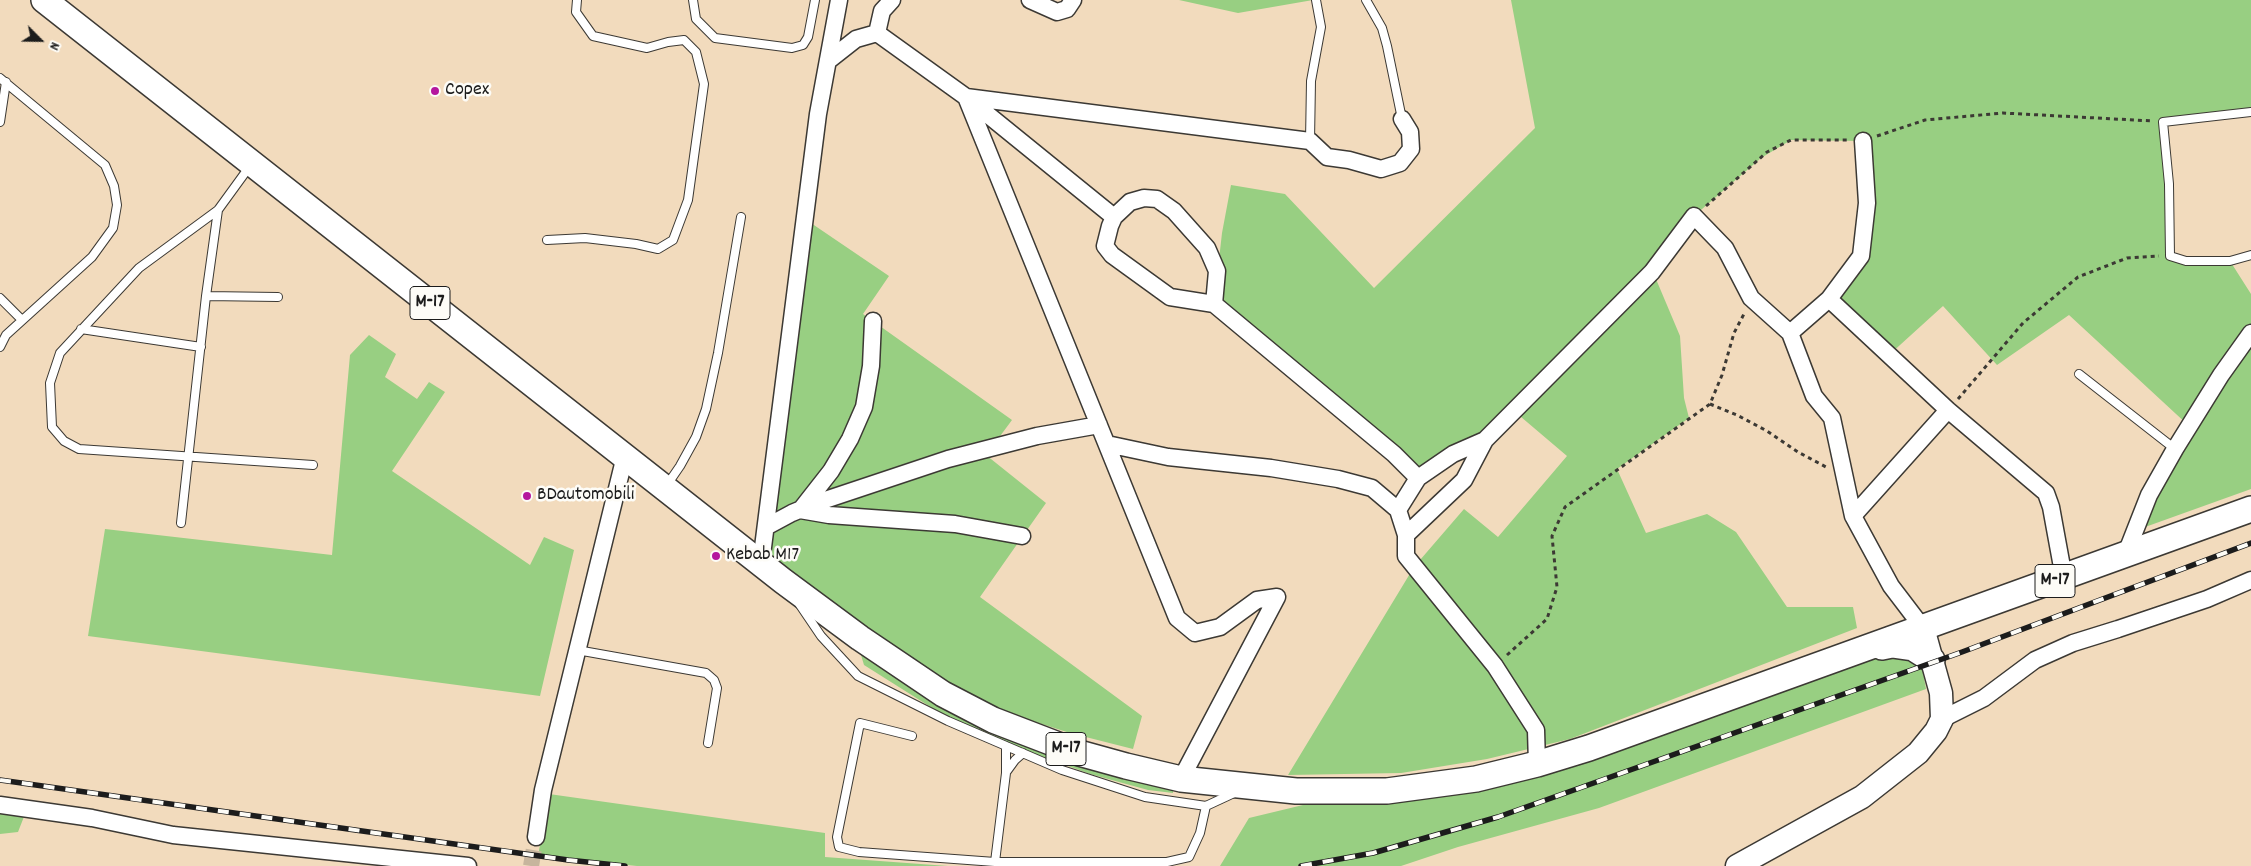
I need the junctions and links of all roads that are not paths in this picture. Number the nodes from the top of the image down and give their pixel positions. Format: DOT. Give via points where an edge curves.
graph roads {
  1 [pos="44,0"];
  2 [pos="577,0"];
  3 [pos="694,0"];
  4 [pos="814,0"];
  5 [pos="839,0"];
  6 [pos="892,0"];
  7 [pos="1030,0"];
  8 [pos="1073,0"];
  9 [pos="1316,0"];
  10 [pos="1366,0"];
  11 [pos="877,33"];
  12 [pos="828,61"];
  13 [pos="3,80"];
  14 [pos="966,97"];
  15 [pos="2251,112"];
  16 [pos="1402,119"];
  17 [pos="0,122"];
  18 [pos="1310,140"];
  19 [pos="1863,141"];
  20 [pos="253,163"];
  21 [pos="218,210"];
  22 [pos="1114,216"];
  23 [pos="741,217"];
  24 [pos="547,240"];
  25 [pos="2251,255"];
  26 [pos="206,296"];
  27 [pos="278,297"];
  28 [pos="0,298"];
  29 [pos="1829,299"];
  30 [pos="1214,304"];
  31 [pos="22,320"];
  32 [pos="873,321"];
  33 [pos="81,329"];
  34 [pos="1790,333"];
  35 [pos="2251,333"];
  36 [pos="0,347"];
  37 [pos="201,347"];
  38 [pos="2079,374"];
  39 [pos="1948,410"];
  40 [pos="1100,425"];
  41 [pos="1485,440"];
  42 [pos="1107,444"];
  43 [pos="2175,449"];
  44 [pos="188,456"];
  45 [pos="625,456"];
  46 [pos="313,465"];
  47 [pos="1418,478"];
  48 [pos="666,487"];
  49 [pos="800,510"];
  50 [pos="1398,510"];
  51 [pos="2251,510"];
  52 [pos="1853,516"];
  53 [pos="181,523"];
  54 [pos="766,527"];
  55 [pos="1406,535"];
  56 [pos="1022,536"];
  57 [pos="2125,556"];
  58 [pos="761,563"];
  59 [pos="2064,578"];
  60 [pos="2251,580"];
  61 [pos="783,581"];
  62 [pos="1923,628"];
  63 [pos="577,650"];
  64 [pos="1843,656"];
  65 [pos="1932,660"];
  66 [pos="1942,719"];
  67 [pos="912,736"];
  68 [pos="708,743"];
  69 [pos="1006,746"];
  70 [pos="1023,753"];
  71 [pos="1537,764"];
  72 [pos="1006,772"];
  73 [pos="1181,779"];
  74 [pos="1246,787"];
  75 [pos="0,805"];
  76 [pos="1206,806"];
  77 [pos="536,837"];
  78 [pos="995,862"];
  79 [pos="468,866"];
  80 [pos="1737,866"];
  1 -- 20 [label="main road, M-17"];
  2 -- 24 [label="lane" via="576,12 593,36 647,48 684,40 696,52 704,84 688,200 673,240 658,249 584,238"];
  3 -- 4 [label="lane" via="696,19 715,38 792,48 802,46 808,37"];
  5 -- 12 [label="street"];
  6 -- 11 [label="street" via="882,11"];
  7 -- 8 [label="street" via="1057,12 1067,9"];
  9 -- 18 [label="lane" via="1321,27 1311,81"];
  10 -- 16 [label="lane" via="1382,28"];
  11 -- 12 [label="street" via="856,39"];
  11 -- 14 [label="street"];
  12 -- 54 [label="street" via="818,114"];
  13 -- 17 [label="lane"];
  13 -- 31 [label="lane" via="105,165 114,186 117,205 113,228 92,257"];
  14 -- 18 [label="street"];
  14 -- 22 [label="street"];
  14 -- 40 [label="street"];
  15 -- 25 [label="lane" via="2163,122 2169,184 2170,256 2186,262 2230,261"];
  16 -- 18 [label="street" via="1410,132 1411,149 1400,163 1381,169 1327,157"];
  19 -- 29 [label="street" via="1867,203 1861,256"];
  20 -- 21 [label="lane"];
  20 -- 45 [label="main road, M-17"];
  21 -- 26 [label="lane"];
  21 -- 33 [label="lane" via="139,268"];
  22 -- 30 [label="street" via="1105,246 1112,255 1170,297"];
  22 -- 30 [label="street" via="1130,202 1144,198 1157,199 1174,211 1207,248 1217,271"];
  23 -- 48 [label="lane" via="706,409 696,437"];
  26 -- 27 [label="lane"];
  26 -- 37 [label="lane"];
  28 -- 31 [label="lane"];
  29 -- 34 [label="street"];
  29 -- 39 [label="street"];
  30 -- 47 [label="street" via="1394,454"];
  31 -- 36 [label="lane" via="6,335"];
  32 -- 49 [label="street" via="871,366 864,407 831,471"];
  33 -- 37 [label="lane"];
  33 -- 44 [label="lane" via="60,353 50,383 52,427 64,441 80,449"];
  34 -- 41 [label="street" via="1751,298 1725,248 1694,216 1652,272"];
  34 -- 52 [label="street" via="1814,396 1832,418"];
  35 -- 43 [label="street"];
  37 -- 44 [label="lane"];
  38 -- 43 [label="lane"];
  39 -- 52 [label="street"];
  39 -- 59 [label="street" via="2046,492"];
  40 -- 42 [label="street"];
  40 -- 49 [label="street" via="1037,436 948,460"];
  41 -- 47 [label="street" via="1453,454"];
  41 -- 55 [label="street" via="1464,480"];
  42 -- 50 [label="street" via="1168,457 1338,479 1372,488"];
  42 -- 73 [label="street" via="1176,618 1195,633 1220,627 1257,600 1277,597"];
  43 -- 57 [label="street" via="2149,495"];
  44 -- 46 [label="lane"];
  44 -- 53 [label="lane"];
  45 -- 48 [label="main road, M-17"];
  45 -- 63 [label="street"];
  47 -- 50 [label="street"];
  48 -- 58 [label="main road, M-17"];
  49 -- 54 [label="street"];
  49 -- 56 [label="street" via="955,524"];
  50 -- 55 [label="street"];
  51 -- 57 [label="main road, M-17"];
  52 -- 62 [label="street" via="1890,586"];
  54 -- 58 [label="street"];
  55 -- 71 [label="street" via="1406,556 1495,666 1536,730"];
  57 -- 59 [label="main road, M-17"];
  58 -- 61 [label="main road, M-17"];
  59 -- 62 [label="main road, M-17"];
  60 -- 66 [label="street" via="2207,599 2073,643 2035,660 1984,698"];
  61 -- 69 [label="lane" via="821,636 858,676"];
  61 -- 73 [label="main road, M-17" via="895,663 943,694 993,720 1078,753"];
  62 -- 64 [label="main road, M-17"];
  62 -- 65 [label="street"];
  63 -- 68 [label="lane" via="706,673 714,680 716,688"];
  63 -- 77 [label="street" via="543,790"];
  64 -- 65 [label="main road" via="1892,644 1913,648"];
  64 -- 71 [label="main road, M-17"];
  65 -- 66 [label="street" via="1941,693"];
  66 -- 80 [label="street" via="1918,753 1862,797"];
  67 -- 78 [label="lane" via="860,723 837,837 839,847 859,852"];
  69 -- 70 [label="lane"];
  69 -- 72 [label="lane"];
  70 -- 72 [label="lane"];
  70 -- 76 [label="lane" via="1062,770 1145,797"];
  71 -- 74 [label="main road, M-17" via="1476,779 1387,791 1296,791"];
  72 -- 78 [label="lane"];
  73 -- 74 [label="main road, M-17"];
  74 -- 76 [label="lane"];
  75 -- 79 [label="street" via="92,818 183,836"];
  76 -- 78 [label="lane" via="1200,834 1189,857 1167,862"];
}
